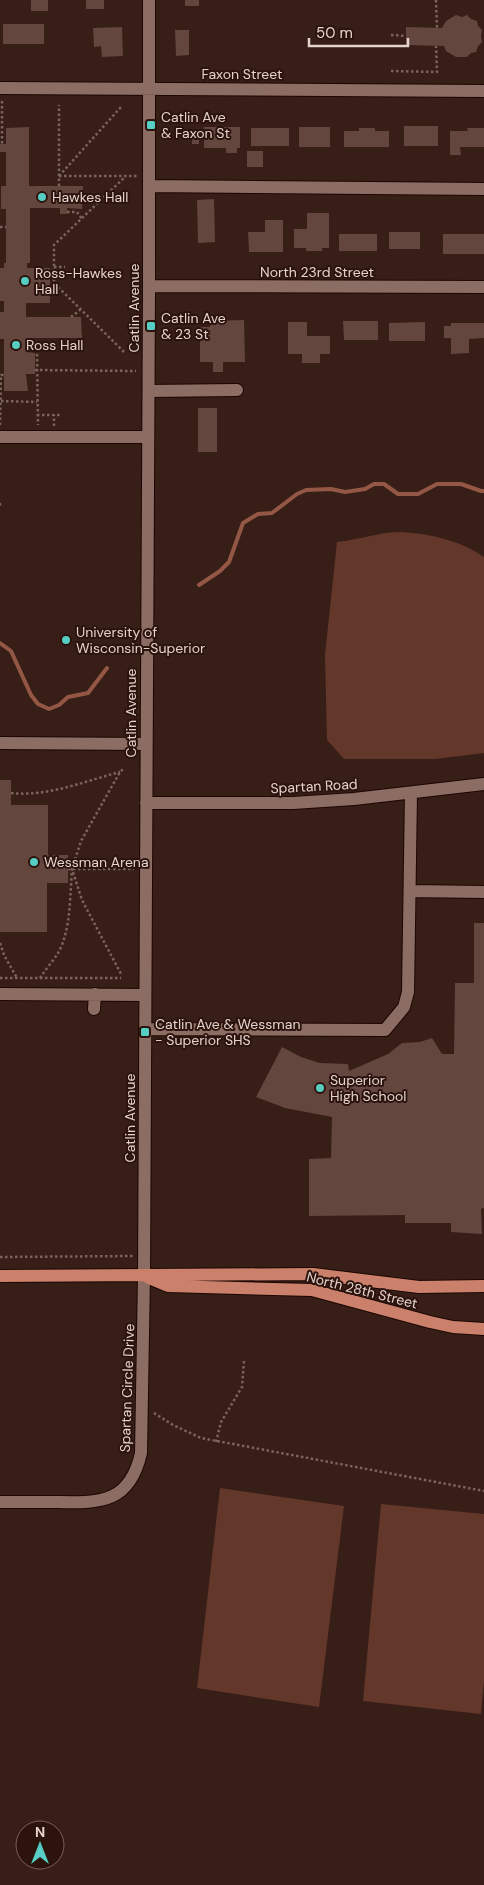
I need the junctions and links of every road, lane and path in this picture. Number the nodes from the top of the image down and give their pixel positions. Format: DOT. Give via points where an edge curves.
graph roads {
  1 [pos="149,0"];
  2 [pos="436,0"];
  3 [pos="437,28"];
  4 [pos="391,35"];
  5 [pos="406,36"];
  6 [pos="436,46"];
  7 [pos="391,71"];
  8 [pos="0,88"];
  9 [pos="149,88"];
  10 [pos="484,91"];
  11 [pos="2,105"];
  12 [pos="59,105"];
  13 [pos="121,107"];
  14 [pos="1,137"];
  15 [pos="2,144"];
  16 [pos="59,176"];
  17 [pos="126,176"];
  18 [pos="149,181"];
  19 [pos="59,186"];
  20 [pos="484,189"];
  21 [pos="67,212"];
  22 [pos="82,218"];
  23 [pos="0,227"];
  24 [pos="6,227"];
  25 [pos="54,267"];
  26 [pos="65,267"];
  27 [pos="149,286"];
  28 [pos="484,287"];
  29 [pos="80,310"];
  30 [pos="71,317"];
  31 [pos="124,352"];
  32 [pos="37,354"];
  33 [pos="36,370"];
  34 [pos="149,371"];
  35 [pos="4,375"];
  36 [pos="149,390"];
  37 [pos="237,390"];
  38 [pos="0,401"];
  39 [pos="37,402"];
  40 [pos="37,415"];
  41 [pos="60,415"];
  42 [pos="0,418"];
  43 [pos="0,437"];
  44 [pos="38,437"];
  45 [pos="148,437"];
  46 [pos="0,743"];
  47 [pos="146,744"];
  48 [pos="484,784"];
  49 [pos="411,792"];
  50 [pos="12,793"];
  51 [pos="146,803"];
  52 [pos="146,868"];
  53 [pos="70,869"];
  54 [pos="410,891"];
  55 [pos="484,892"];
  56 [pos="0,943"];
  57 [pos="121,974"];
  58 [pos="0,978"];
  59 [pos="17,978"];
  60 [pos="40,978"];
  61 [pos="121,978"];
  62 [pos="0,994"];
  63 [pos="17,994"];
  64 [pos="95,994"];
  65 [pos="145,995"];
  66 [pos="94,1009"];
  67 [pos="145,1029"];
  68 [pos="144,1256"];
  69 [pos="0,1257"];
  70 [pos="0,1276"];
  71 [pos="144,1276"];
  72 [pos="484,1286"];
  73 [pos="484,1329"];
  74 [pos="244,1360"];
  75 [pos="142,1405"];
  76 [pos="216,1442"];
  77 [pos="484,1492"];
  78 [pos="0,1502"];
  1 -- 9 [label="street, Catlin Avenue"];
  2 -- 3 [label="path"];
  4 -- 5 [label="path"];
  6 -- 7 [label="path" via="437,72"];
  8 -- 9 [label="street, Faxon Street"];
  9 -- 10 [label="street, Faxon Street"];
  9 -- 18 [label="street, Catlin Avenue"];
  11 -- 14 [label="path"];
  12 -- 16 [label="path"];
  13 -- 16 [label="path"];
  14 -- 15 [label="path"];
  16 -- 17 [label="path"];
  16 -- 19 [label="path"];
  17 -- 18 [label="path"];
  17 -- 22 [label="path"];
  18 -- 20 [label="street"];
  18 -- 27 [label="street, Catlin Avenue"];
  21 -- 22 [label="path" via="77,212"];
  22 -- 25 [label="path" via="54,245"];
  23 -- 24 [label="path"];
  25 -- 26 [label="path"];
  25 -- 29 [label="path" via="54,283"];
  27 -- 28 [label="street, North 23rd Street"];
  27 -- 34 [label="street, Catlin Avenue"];
  29 -- 30 [label="path"];
  29 -- 31 [label="path"];
  32 -- 33 [label="path"];
  33 -- 34 [label="path"];
  33 -- 39 [label="path"];
  34 -- 36 [label="street, Catlin Avenue"];
  35 -- 38 [label="path" via="1,375"];
  36 -- 37 [label="street"];
  36 -- 45 [label="street, Catlin Avenue"];
  38 -- 39 [label="path"];
  38 -- 42 [label="path"];
  39 -- 40 [label="path"];
  40 -- 41 [label="path"];
  40 -- 44 [label="path"];
  43 -- 44 [label="street"];
  44 -- 45 [label="street"];
  45 -- 47 [label="street, Catlin Avenue"];
  46 -- 47 [label="street"];
  47 -- 51 [label="street, Catlin Avenue"];
  48 -- 49 [label="street, Spartan Road"];
  49 -- 51 [label="street, Spartan Road" via="294,803"];
  49 -- 54 [label="street"];
  50 -- 53 [label="path" via="55,790 121,770 81,841"];
  51 -- 52 [label="street, Catlin Avenue"];
  52 -- 53 [label="path"];
  52 -- 65 [label="street, Catlin Avenue"];
  53 -- 57 [label="path" via="82,900"];
  53 -- 60 [label="path" via="70,914 59,952"];
  54 -- 55 [label="street"];
  54 -- 67 [label="street" via="408,997 386,1030"];
  56 -- 59 [label="path"];
  58 -- 59 [label="path"];
  59 -- 60 [label="path"];
  59 -- 63 [label="path"];
  60 -- 61 [label="path"];
  62 -- 63 [label="street"];
  63 -- 64 [label="street"];
  64 -- 65 [label="street"];
  64 -- 66 [label="street"];
  65 -- 67 [label="street, Catlin Avenue"];
  67 -- 68 [label="street, Catlin Avenue"];
  68 -- 69 [label="path"];
  68 -- 71 [label="street, Catlin Avenue"];
  70 -- 71 [label="main road, North 28th Street"];
  71 -- 72 [label="main road, North 28th Street" via="313,1274 419,1287"];
  71 -- 73 [label="main road, North 28th Street" via="168,1286 312,1290 430,1322"];
  71 -- 75 [label="street, Spartan Circle Drive"];
  74 -- 76 [label="path" via="242,1387 221,1422"];
  75 -- 76 [label="path" via="173,1425"];
  75 -- 78 [label="street, Spartan Circle Drive" via="139,1461 132,1478 118,1494 84,1502"];
  76 -- 77 [label="path"];
}
